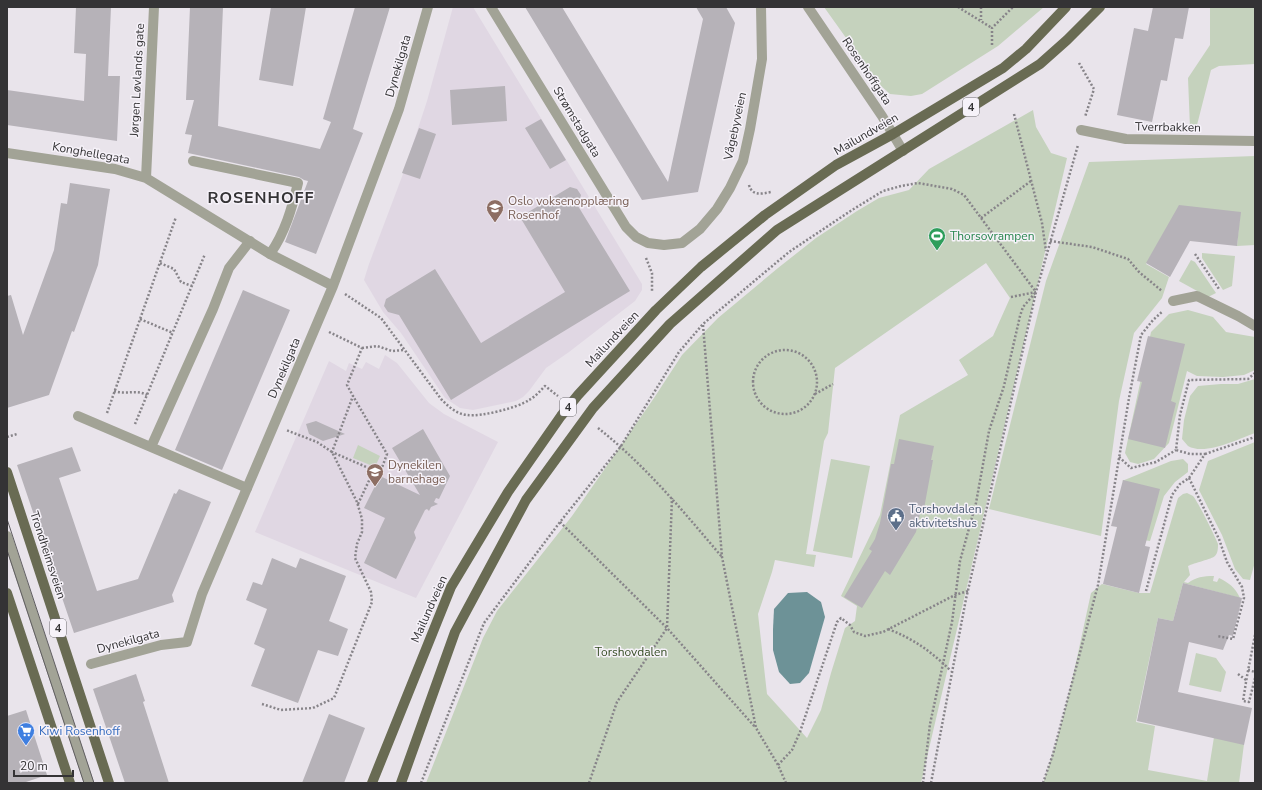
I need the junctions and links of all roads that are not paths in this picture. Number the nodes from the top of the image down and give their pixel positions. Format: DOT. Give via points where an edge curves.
graph roads {
  1 [pos="154,7"];
  2 [pos="428,7"];
  3 [pos="491,7"];
  4 [pos="761,7"];
  5 [pos="808,7"];
  6 [pos="1066,7"];
  7 [pos="1100,7"];
  8 [pos="1081,130"];
  9 [pos="893,134"];
  10 [pos="1255,141"];
  11 [pos="903,151"];
  12 [pos="7,153"];
  13 [pos="193,161"];
  14 [pos="146,178"];
  15 [pos="250,241"];
  16 [pos="648,243"];
  17 [pos="270,254"];
  18 [pos="333,286"];
  19 [pos="1173,301"];
  20 [pos="1255,326"];
  21 [pos="78,416"];
  22 [pos="151,447"];
  23 [pos="7,472"];
  24 [pos="247,488"];
  25 [pos="7,536"];
  26 [pos="7,593"];
  27 [pos="91,664"];
  28 [pos="70,783"];
  29 [pos="89,783"];
  30 [pos="109,783"];
  31 [pos="372,783"];
  32 [pos="401,783"];
  1 -- 14 [label="street, Jørgen Løvlands gate"];
  2 -- 18 [label="street, Dynekilgata" via="399,109"];
  3 -- 16 [label="street, Strømstadgata" via="626,228"];
  4 -- 16 [label="street, Vågebyveien" via="762,59 743,161 730,188 700,229 682,242 664,245"];
  5 -- 9 [label="street, Rosenhoffgata"];
  6 -- 9 [label="main road, Mailundveien / 4" via="1026,48 1002,68"];
  7 -- 11 [label="main road, 4" via="1040,64"];
  8 -- 10 [label="street, Tverrbakken" via="1126,139"];
  9 -- 11 [label="street, Rosenhoffgata"];
  9 -- 31 [label="main road, Mailundveien / 4" via="836,165 765,215 702,267 656,310 561,416 508,492 451,587"];
  11 -- 32 [label="main road, 4" via="777,230 670,324 593,408 526,500 455,632"];
  12 -- 14 [label="street, Konghellegata" via="115,169"];
  13 -- 17 [label="street" via="298,183 292,209 278,243"];
  14 -- 15 [label="street, Konghellegata"];
  15 -- 17 [label="street, Konghellegata"];
  15 -- 22 [label="street" via="229,268"];
  17 -- 18 [label="street, Konghellegata"];
  18 -- 24 [label="street, Dynekilgata"];
  19 -- 20 [label="street" via="1197,296"];
  21 -- 22 [label="street"];
  22 -- 24 [label="street"];
  23 -- 30 [label="main road, Trondheimsveien / 4"];
  24 -- 27 [label="street, Dynekilgata" via="202,594 187,642 161,645"];
  25 -- 29 [label="street"];
  26 -- 28 [label="main road"];
}
